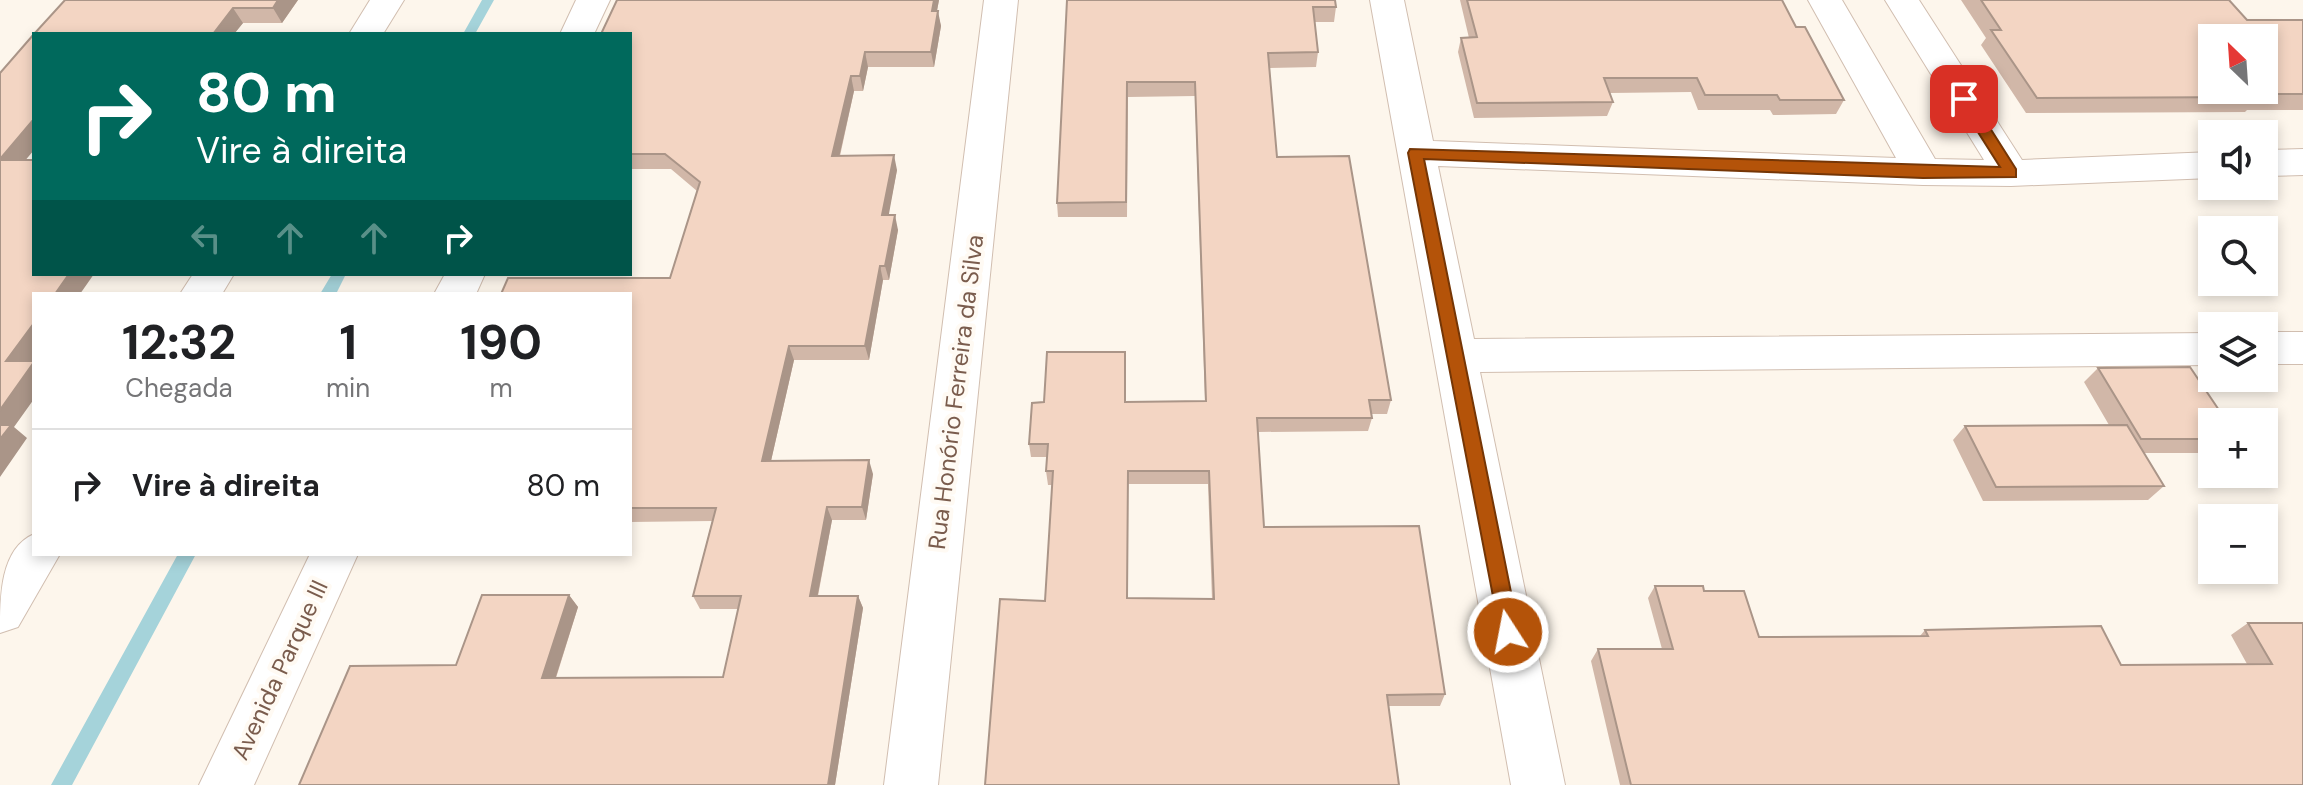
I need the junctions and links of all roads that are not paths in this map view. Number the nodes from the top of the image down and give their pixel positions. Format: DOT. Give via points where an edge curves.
graph roads {
  1 [pos="387,0"];
  2 [pos="593,0"];
  3 [pos="1001,0"];
  4 [pos="1387,0"];
  5 [pos="1825,0"];
  6 [pos="1902,0"];
  7 [pos="367,32"];
  8 [pos="578,32"];
  9 [pos="1415,153"];
  10 [pos="2303,162"];
  11 [pos="2278,163"];
  12 [pos="2198,166"];
  13 [pos="1923,172"];
  14 [pos="2011,173"];
  15 [pos="2278,348"];
  16 [pos="2303,348"];
  17 [pos="2198,349"];
  18 [pos="1455,356"];
  19 [pos="35,556"];
  20 [pos="333,556"];
  21 [pos="0,611"];
  22 [pos="226,785"];
  23 [pos="911,785"];
  24 [pos="1538,785"];
  1 -- 7 [label="street"];
  2 -- 8 [label="street"];
  3 -- 23 [label="street, Rua Honório Ferreira da Silva"];
  4 -- 9 [label="street"];
  5 -- 13 [label="street"];
  6 -- 14 [label="street"];
  9 -- 13 [label="street"];
  9 -- 18 [label="street"];
  10 -- 11 [label="street"];
  12 -- 14 [label="street"];
  13 -- 14 [label="street"];
  15 -- 16 [label="street"];
  17 -- 18 [label="street"];
  18 -- 24 [label="street"];
  19 -- 21 [label="street"];
  20 -- 22 [label="street, Avenida Parque III"];
}
